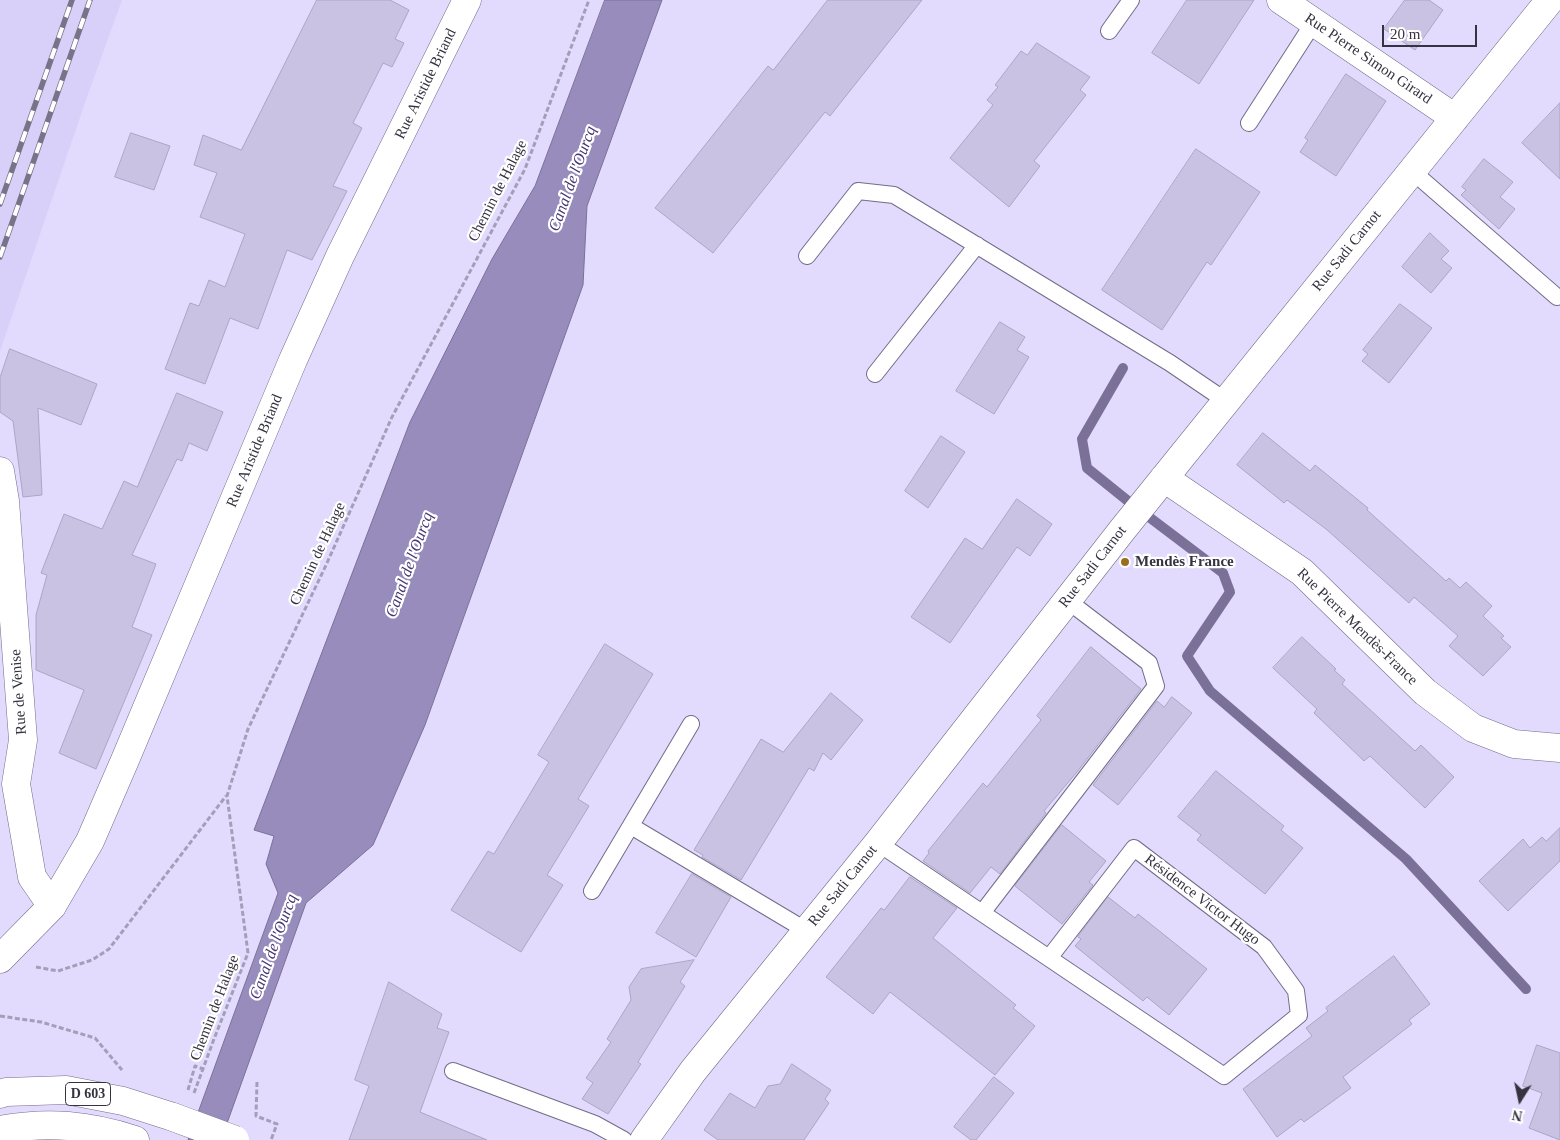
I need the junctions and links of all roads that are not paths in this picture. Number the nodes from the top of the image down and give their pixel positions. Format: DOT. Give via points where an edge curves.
graph roads {
  1 [pos="467,0"];
  2 [pos="1131,0"];
  3 [pos="1281,0"];
  4 [pos="1550,0"];
  5 [pos="1314,22"];
  6 [pos="1109,31"];
  7 [pos="1455,118"];
  8 [pos="1249,122"];
  9 [pos="1412,171"];
  10 [pos="977,245"];
  11 [pos="807,256"];
  12 [pos="1557,297"];
  13 [pos="875,374"];
  14 [pos="1226,401"];
  15 [pos="0,471"];
  16 [pos="1164,478"];
  17 [pos="1068,601"];
  18 [pos="691,724"];
  19 [pos="1560,748"];
  20 [pos="631,826"];
  21 [pos="878,843"];
  22 [pos="592,891"];
  23 [pos="52,906"];
  24 [pos="982,913"];
  25 [pos="807,931"];
  26 [pos="1049,958"];
  27 [pos="0,959"];
  28 [pos="453,1071"];
  29 [pos="0,1094"];
  30 [pos="0,1130"];
  31 [pos="135,1140"];
  32 [pos="235,1140"];
  33 [pos="624,1140"];
  34 [pos="644,1140"];
  1 -- 23 [label="street, Rue Aristide Briand" via="340,256 102,814"];
  2 -- 6 [label="lane"];
  3 -- 5 [label="street, Rue Pierre Simon Girard"];
  4 -- 7 [label="street, Rue Sadi Carnot"];
  5 -- 7 [label="street, Rue Pierre Simon Girard"];
  5 -- 8 [label="lane"];
  7 -- 9 [label="street, Rue Sadi Carnot"];
  9 -- 12 [label="lane"];
  9 -- 14 [label="street, Rue Sadi Carnot"];
  10 -- 11 [label="lane" via="894,195 858,191"];
  10 -- 13 [label="lane"];
  10 -- 14 [label="lane"];
  14 -- 16 [label="street, Rue Sadi Carnot"];
  15 -- 23 [label="street, Rue de Venise" via="23,740 16,784 32,877"];
  16 -- 17 [label="street, Rue Sadi Carnot"];
  16 -- 19 [label="street, Rue Pierre Mendès-France" via="1302,572 1425,692 1473,728 1514,744"];
  17 -- 21 [label="street, Rue Sadi Carnot"];
  17 -- 24 [label="lane" via="1149,662 1156,686"];
  18 -- 20 [label="lane"];
  20 -- 22 [label="lane"];
  20 -- 25 [label="lane"];
  21 -- 24 [label="lane, Résidence Victor Hugo"];
  21 -- 25 [label="street, Rue Sadi Carnot"];
  23 -- 27 [label="street, Rue Aristide Briand"];
  24 -- 26 [label="lane, Résidence Victor Hugo"];
  25 -- 34 [label="street, Rue Sadi Carnot" via="693,1071"];
  26 -- 26 [label="lane, Résidence Victor Hugo" via="1134,848 1264,947 1296,991 1299,1016 1224,1076"];
  28 -- 33 [label="lane" via="595,1124"];
  29 -- 32 [label="street, D 603, bridge" via="66,1090 182,1109"];
  30 -- 31 [label="street, D 603" via="57,1124 91,1128"];
}
